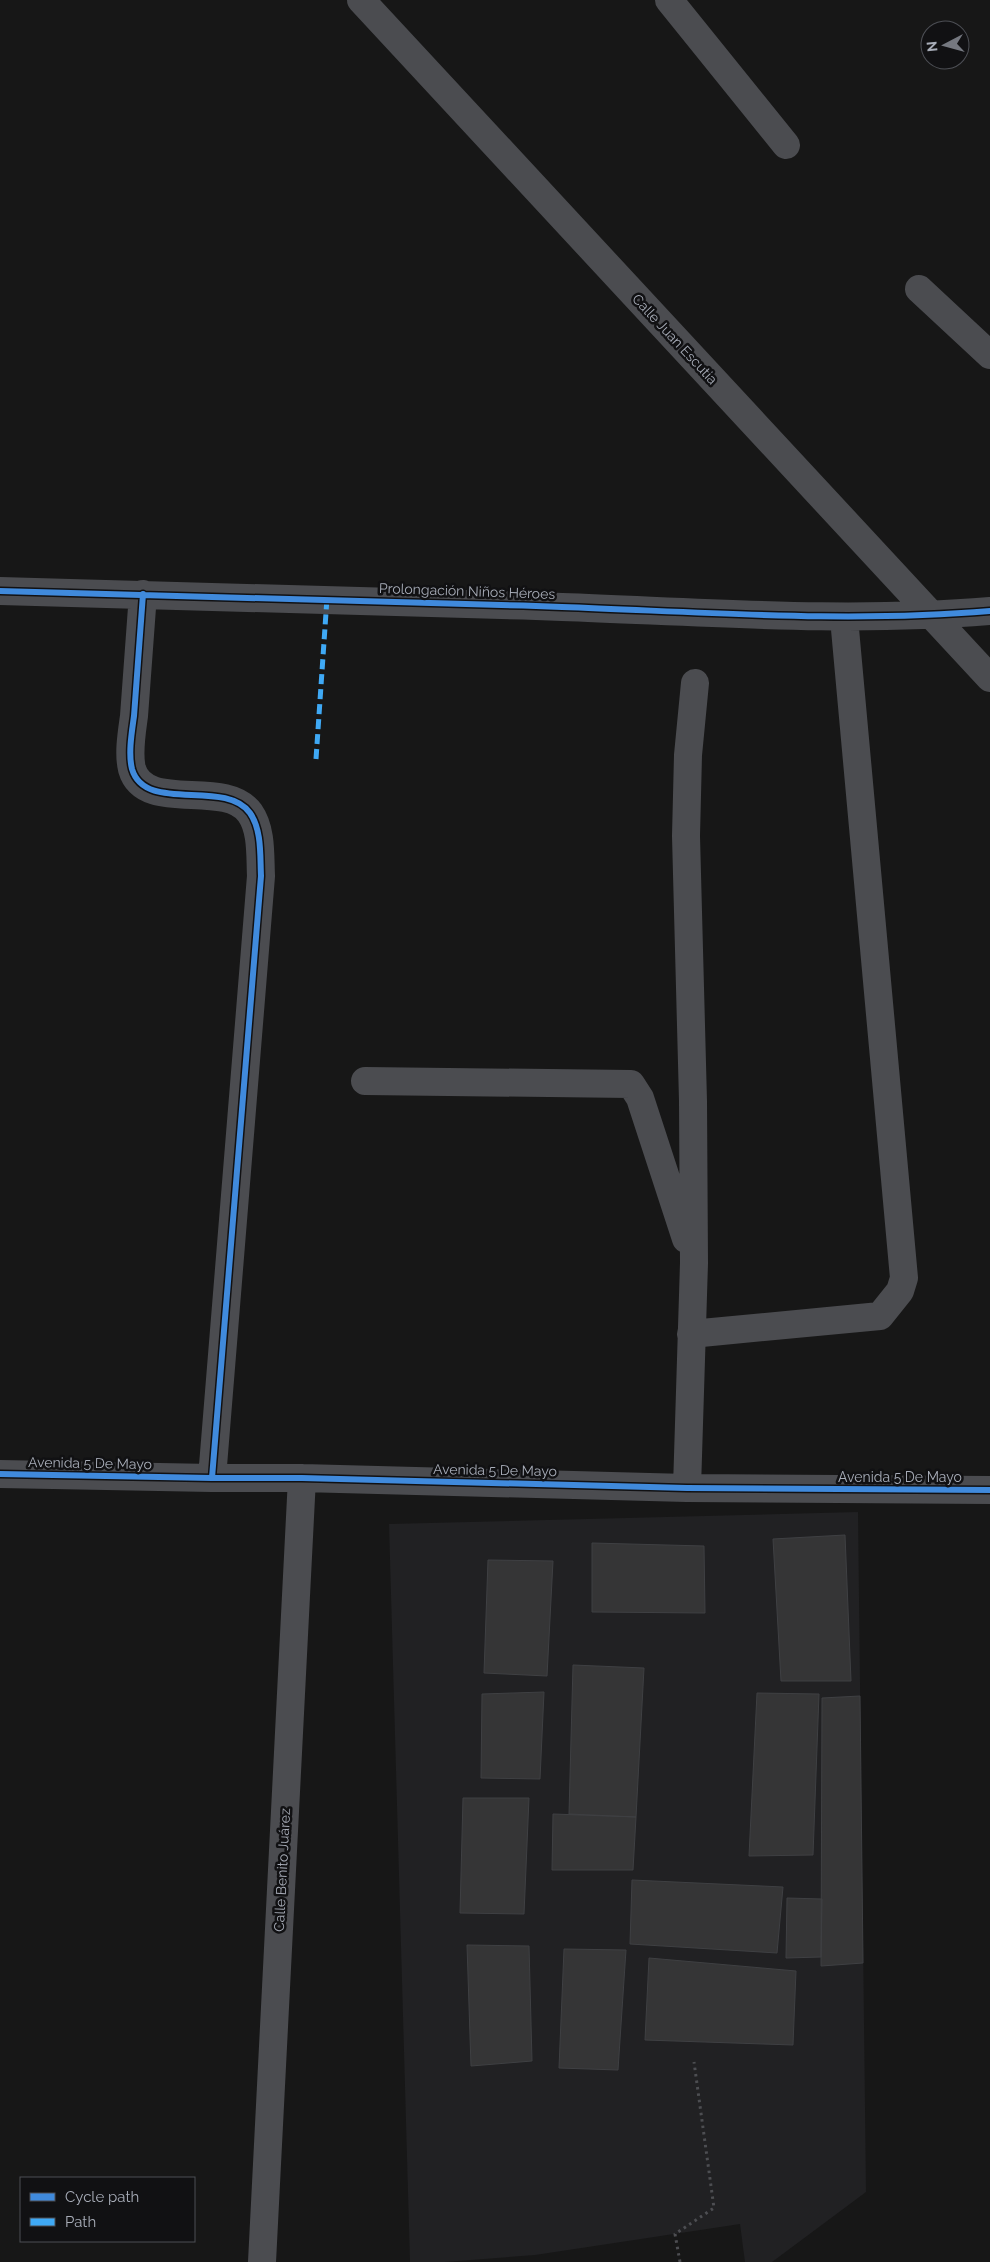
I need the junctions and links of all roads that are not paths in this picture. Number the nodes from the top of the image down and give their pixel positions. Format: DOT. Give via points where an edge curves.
graph roads {
  1 [pos="360,0"];
  2 [pos="669,0"];
  3 [pos="786,145"];
  4 [pos="919,289"];
  5 [pos="990,354"];
  6 [pos="0,592"];
  7 [pos="142,594"];
  8 [pos="990,611"];
  9 [pos="933,616"];
  10 [pos="844,618"];
  11 [pos="990,678"];
  12 [pos="695,683"];
  13 [pos="365,1081"];
  14 [pos="694,1263"];
  15 [pos="691,1334"];
  16 [pos="0,1474"];
  17 [pos="212,1478"];
  18 [pos="302,1478"];
  19 [pos="687,1488"];
  20 [pos="990,1490"];
  21 [pos="262,2262"];
  1 -- 9 [label="street, Calle Juan Escutia"];
  2 -- 3 [label="street"];
  4 -- 5 [label="street"];
  6 -- 7 [label="street, Prolongación Niños Héroes"];
  7 -- 10 [label="street, Prolongación Niños Héroes"];
  7 -- 17 [label="street" via="132,768 138,780 153,791 226,798 240,803 250,814 258,834 261,876"];
  8 -- 9 [label="street, Prolongación Niños Héroes"];
  9 -- 10 [label="street, Prolongación Niños Héroes"];
  9 -- 11 [label="street, Calle Juan Escutia"];
  10 -- 15 [label="street" via="904,1278 900,1291 880,1316"];
  12 -- 14 [label="street" via="688,755 686,836"];
  13 -- 14 [label="street" via="631,1084 640,1098"];
  14 -- 15 [label="street"];
  15 -- 19 [label="street"];
  16 -- 17 [label="street, Avenida 5 De Mayo"];
  17 -- 18 [label="street, Avenida 5 De Mayo"];
  18 -- 19 [label="street, Avenida 5 De Mayo"];
  18 -- 21 [label="street, Calle Benito Juárez"];
  19 -- 20 [label="street, Avenida 5 De Mayo"];
}
